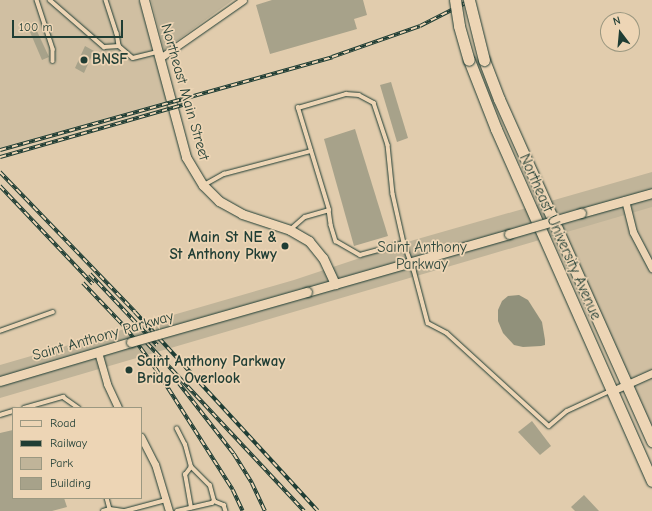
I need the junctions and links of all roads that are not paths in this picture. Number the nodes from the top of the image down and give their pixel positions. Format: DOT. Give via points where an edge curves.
graph roads {
  1 [pos="37,0"];
  2 [pos="50,0"];
  3 [pos="106,0"];
  4 [pos="144,0"];
  5 [pos="243,0"];
  6 [pos="454,0"];
  7 [pos="469,0"];
  8 [pos="119,46"];
  9 [pos="159,55"];
  10 [pos="53,61"];
  11 [pos="312,151"];
  12 [pos="203,186"];
  13 [pos="652,193"];
  14 [pos="625,200"];
  15 [pos="329,210"];
  16 [pos="290,230"];
  17 [pos="404,243"];
  18 [pos="410,262"];
  19 [pos="652,268"];
  20 [pos="335,284"];
  21 [pos="52,312"];
  22 [pos="0,331"];
  23 [pos="98,352"];
  24 [pos="652,374"];
  25 [pos="0,381"];
  26 [pos="627,384"];
  27 [pos="612,391"];
  28 [pos="28,407"];
  29 [pos="78,407"];
  30 [pos="118,407"];
  31 [pos="12,411"];
  32 [pos="0,415"];
  33 [pos="177,429"];
  34 [pos="142,439"];
  35 [pos="652,441"];
  36 [pos="192,467"];
  37 [pos="652,481"];
  38 [pos="106,499"];
  39 [pos="166,500"];
  40 [pos="214,501"];
  41 [pos="191,508"];
  42 [pos="110,509"];
  43 [pos="103,511"];
  44 [pos="169,511"];
  45 [pos="177,511"];
  46 [pos="226,511"];
  1 -- 10 [label="lane" via="53,49"];
  2 -- 8 [label="lane" via="104,47"];
  3 -- 8 [label="lane"];
  4 -- 9 [label="street, Northeast Main Street"];
  5 -- 9 [label="street"];
  6 -- 27 [label="main road, Northeast University Avenue, bridge" via="469,60 496,129"];
  7 -- 26 [label="main road, Northeast University Avenue, bridge" via="494,88"];
  8 -- 9 [label="lane" via="133,58"];
  9 -- 12 [label="street, Northeast Main Street" via="186,156"];
  11 -- 12 [label="lane" via="224,174"];
  11 -- 15 [label="lane"];
  11 -- 17 [label="lane" via="298,108 346,94 359,95 374,103 388,145 393,194"];
  12 -- 16 [label="street, Northeast Main Street" via="219,200 242,214"];
  13 -- 14 [label="street, Saint Anthony Parkway"];
  14 -- 18 [label="street, Saint Anthony Parkway, bridge"];
  14 -- 19 [label="street" via="635,238"];
  15 -- 16 [label="lane" via="305,217"];
  15 -- 17 [label="lane" via="336,241 360,256"];
  16 -- 20 [label="street, Northeast Main Street" via="309,241 323,258"];
  17 -- 18 [label="lane"];
  18 -- 20 [label="street, Saint Anthony Parkway"];
  18 -- 27 [label="lane" via="428,323 447,333 548,426 566,411"];
  20 -- 23 [label="street, Saint Anthony Parkway, bridge"];
  21 -- 22 [label="lane"];
  23 -- 25 [label="street, Saint Anthony Parkway"];
  23 -- 30 [label="street" via="107,384"];
  24 -- 26 [label="street"];
  26 -- 27 [label="street"];
  26 -- 35 [label="main road, Northeast University Avenue"];
  27 -- 37 [label="main road, Northeast University Avenue"];
  28 -- 29 [label="lane" via="63,397"];
  31 -- 32 [label="lane"];
  33 -- 36 [label="lane"];
  34 -- 39 [label="street" via="155,464"];
  36 -- 40 [label="lane" via="210,486"];
  36 -- 41 [label="lane" via="185,475"];
  38 -- 42 [label="lane"];
  39 -- 42 [label="lane" via="125,511"];
  39 -- 44 [label="street"];
  40 -- 41 [label="lane"];
  40 -- 46 [label="lane" via="224,505"];
  41 -- 45 [label="lane"];
  42 -- 43 [label="lane"];
}
